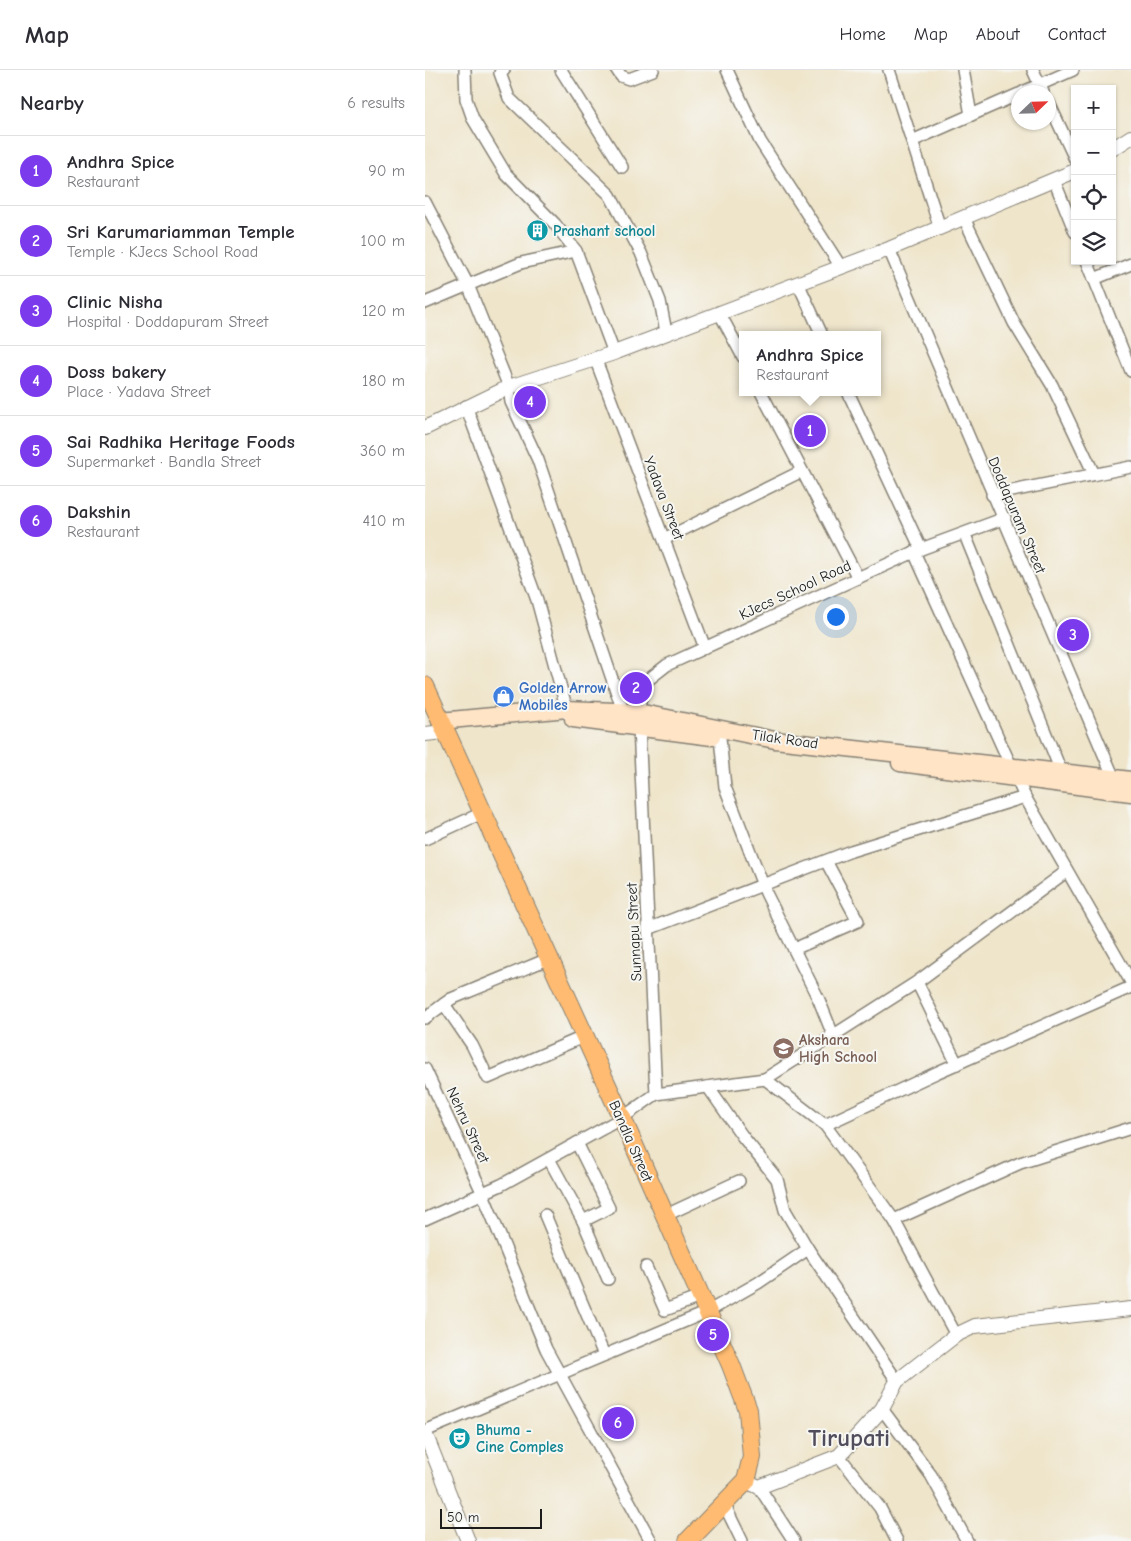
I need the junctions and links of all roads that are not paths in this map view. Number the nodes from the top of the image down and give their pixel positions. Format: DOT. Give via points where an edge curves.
graph roads {
  1 [pos="465,70"];
  2 [pos="504,70"];
  3 [pos="561,70"];
  4 [pos="617,70"];
  5 [pos="653,70"];
  6 [pos="727,70"];
  7 [pos="889,70"];
  8 [pos="963,70"];
  9 [pos="1033,70"];
  10 [pos="1073,70"];
  11 [pos="1040,85"];
  12 [pos="1049,85"];
  13 [pos="1011,98"];
  14 [pos="971,115"];
  15 [pos="1056,118"];
  16 [pos="1131,137"];
  17 [pos="912,141"];
  18 [pos="1116,146"];
  19 [pos="1071,150"];
  20 [pos="622,167"];
  21 [pos="1071,174"];
  22 [pos="1054,180"];
  23 [pos="425,202"];
  24 [pos="964,218"];
  25 [pos="1071,222"];
  26 [pos="940,228"];
  27 [pos="889,249"];
  28 [pos="576,251"];
  29 [pos="1131,264"];
  30 [pos="1089,265"];
  31 [pos="841,267"];
  32 [pos="1094,279"];
  33 [pos="798,283"];
  34 [pos="467,285"];
  35 [pos="425,303"];
  36 [pos="719,312"];
  37 [pos="820,331"];
  38 [pos="666,332"];
  39 [pos="739,349"];
  40 [pos="614,352"];
  41 [pos="595,358"];
  42 [pos="1131,371"];
  43 [pos="509,387"];
  44 [pos="763,396"];
  45 [pos="851,396"];
  46 [pos="466,406"];
  47 [pos="425,428"];
  48 [pos="1131,466"];
  49 [pos="802,471"];
  50 [pos="1094,474"];
  51 [pos="992,495"];
  52 [pos="1005,518"];
  53 [pos="965,535"];
  54 [pos="664,539"];
  55 [pos="917,550"];
  56 [pos="858,578"];
  57 [pos="705,648"];
  58 [pos="425,686"];
  59 [pos="568,714"];
  60 [pos="633,721"];
  61 [pos="443,727"];
  62 [pos="426,734"];
  63 [pos="720,738"];
  64 [pos="1013,771"];
  65 [pos="1064,778"];
  66 [pos="1131,780"];
  67 [pos="1121,788"];
  68 [pos="1025,797"];
  69 [pos="482,813"];
  70 [pos="425,839"];
  71 [pos="826,861"];
  72 [pos="1067,871"];
  73 [pos="763,885"];
  74 [pos="648,929"];
  75 [pos="794,949"];
  76 [pos="548,959"];
  77 [pos="917,982"];
  78 [pos="1131,982"];
  79 [pos="1131,987"];
  80 [pos="444,1004"];
  81 [pos="425,1018"];
  82 [pos="833,1036"];
  83 [pos="583,1038"];
  84 [pos="957,1064"];
  85 [pos="425,1069"];
  86 [pos="765,1078"];
  87 [pos="708,1087"];
  88 [pos="656,1094"];
  89 [pos="622,1118"];
  90 [pos="825,1125"];
  91 [pos="1131,1128"];
  92 [pos="577,1143"];
  93 [pos="549,1159"];
  94 [pos="739,1181"];
  95 [pos="483,1194"];
  96 [pos="545,1215"];
  97 [pos="664,1216"];
  98 [pos="425,1219"];
  99 [pos="894,1220"];
  100 [pos="583,1221"];
  101 [pos="808,1249"];
  102 [pos="646,1267"];
  103 [pos="608,1279"];
  104 [pos="704,1304"];
  105 [pos="1131,1309"];
  106 [pos="956,1335"];
  107 [pos="604,1355"];
  108 [pos="559,1374"];
  109 [pos="897,1381"];
  110 [pos="882,1410"];
  111 [pos="425,1432"];
  112 [pos="839,1456"];
  113 [pos="752,1484"];
  114 [pos="724,1504"];
  115 [pos="694,1539"];
  116 [pos="468,1541"];
  117 [pos="651,1541"];
  118 [pos="742,1541"];
  119 [pos="794,1541"];
  120 [pos="897,1541"];
  121 [pos="967,1541"];
  1 -- 28 [label="street" via="466,99 473,119 505,174 555,224"];
  2 -- 38 [label="street" via="500,73 509,98 610,195 641,253 660,301"];
  3 -- 20 [label="street"];
  4 -- 5 [label="street" via="629,79"];
  6 -- 31 [label="street" via="761,141"];
  7 -- 17 [label="street"];
  8 -- 14 [label="street"];
  9 -- 11 [label="street"];
  10 -- 12 [label="street"];
  13 -- 14 [label="street"];
  14 -- 17 [label="street"];
  15 -- 19 [label="street"];
  16 -- 18 [label="street"];
  17 -- 26 [label="street"];
  21 -- 22 [label="street"];
  22 -- 24 [label="street"];
  22 -- 25 [label="street"];
  23 -- 34 [label="street"];
  24 -- 26 [label="street"];
  24 -- 50 [label="street" via="1014,324 1052,385"];
  26 -- 27 [label="street"];
  27 -- 31 [label="street"];
  27 -- 51 [label="street, Doddapuram Street"];
  28 -- 34 [label="street" via="521,263"];
  28 -- 40 [label="street"];
  29 -- 32 [label="street"];
  30 -- 32 [label="street"];
  31 -- 33 [label="street"];
  32 -- 42 [label="street"];
  33 -- 36 [label="street"];
  33 -- 37 [label="street"];
  34 -- 35 [label="street"];
  34 -- 43 [label="street"];
  36 -- 38 [label="street"];
  36 -- 39 [label="street"];
  38 -- 40 [label="street"];
  40 -- 41 [label="street"];
  41 -- 43 [label="street"];
  41 -- 54 [label="street, Yadava Street"];
  43 -- 46 [label="street"];
  43 -- 60 [label="street" via="511,402 538,460"];
  44 -- 49 [label="street"];
  45 -- 55 [label="street"];
  46 -- 47 [label="street"];
  46 -- 59 [label="street" via="537,600"];
  48 -- 50 [label="street"];
  49 -- 54 [label="street"];
  49 -- 56 [label="street"];
  50 -- 51 [label="street"];
  51 -- 52 [label="street, Doddapuram Street"];
  52 -- 53 [label="street, KJecs School Road"];
  52 -- 67 [label="street, Doddapuram Street" via="1053,640"];
  53 -- 55 [label="street, KJecs School Road"];
  53 -- 65 [label="street"];
  54 -- 57 [label="street, Yadava Street"];
  55 -- 56 [label="street, KJecs School Road"];
  55 -- 64 [label="street"];
  56 -- 57 [label="street, KJecs School Road"];
  57 -- 60 [label="street, KJecs School Road" via="667,665 644,683"];
  58 -- 61 [label="main road, Bandla Street"];
  59 -- 60 [label="main road, Tilak Road"];
  59 -- 61 [label="main road, Tilak Road"];
  60 -- 63 [label="main road, Tilak Road"];
  60 -- 64 [label="main road, Tilak Road"];
  60 -- 74 [label="street, Sunnapu Street"];
  61 -- 62 [label="street"];
  61 -- 69 [label="main road, Bandla Street"];
  63 -- 64 [label="main road, Tilak Road"];
  63 -- 73 [label="street" via="725,788"];
  64 -- 65 [label="main road, Tilak Road"];
  64 -- 68 [label="street"];
  65 -- 67 [label="main road, Tilak Road"];
  66 -- 67 [label="main road, Tilak Road"];
  68 -- 71 [label="street"];
  68 -- 72 [label="street"];
  69 -- 70 [label="street"];
  69 -- 76 [label="main road, Bandla Street"];
  71 -- 73 [label="street"];
  71 -- 75 [label="street" via="858,921"];
  72 -- 77 [label="street"];
  72 -- 78 [label="street"];
  73 -- 74 [label="street"];
  73 -- 75 [label="street"];
  74 -- 88 [label="street, Sunnapu Street"];
  75 -- 82 [label="street"];
  76 -- 80 [label="street"];
  76 -- 83 [label="main road, Bandla Street"];
  77 -- 82 [label="street"];
  77 -- 84 [label="street"];
  79 -- 84 [label="street"];
  80 -- 81 [label="street"];
  80 -- 83 [label="street" via="487,1078"];
  82 -- 86 [label="street"];
  83 -- 89 [label="main road, Bandla Street"];
  84 -- 90 [label="street"];
  85 -- 95 [label="street, Nehru Street"];
  86 -- 87 [label="street"];
  86 -- 90 [label="street"];
  87 -- 88 [label="street"];
  87 -- 101 [label="street" via="777,1179 785,1210"];
  88 -- 89 [label="street"];
  89 -- 92 [label="street"];
  89 -- 97 [label="main road, Bandla Street"];
  90 -- 99 [label="street"];
  91 -- 99 [label="street" via="1020,1163"];
  92 -- 93 [label="street"];
  92 -- 100 [label="street" via="609,1208"];
  93 -- 95 [label="street"];
  93 -- 100 [label="street"];
  94 -- 97 [label="street"];
  95 -- 98 [label="street"];
  95 -- 108 [label="street, Nehru Street"];
  96 -- 107 [label="street"];
  97 -- 104 [label="main road, Bandla Street"];
  99 -- 106 [label="street"];
  100 -- 103 [label="street"];
  101 -- 104 [label="street" via="758,1283"];
  101 -- 109 [label="street"];
  102 -- 104 [label="street" via="665,1310"];
  104 -- 107 [label="street"];
  104 -- 113 [label="main road, Bandla Street" via="748,1410"];
  105 -- 106 [label="street" via="975,1326"];
  106 -- 109 [label="street"];
  107 -- 108 [label="street"];
  108 -- 111 [label="street"];
  108 -- 117 [label="street, Nehru Street"];
  109 -- 110 [label="street"];
  110 -- 112 [label="street"];
  110 -- 121 [label="street" via="931,1474"];
  111 -- 116 [label="street"];
  112 -- 113 [label="street"];
  112 -- 120 [label="street" via="880,1508"];
  113 -- 114 [label="main road, Bandla Street"];
  113 -- 119 [label="street"];
  114 -- 115 [label="main road, Bandla Street"];
  114 -- 118 [label="street"];
}
